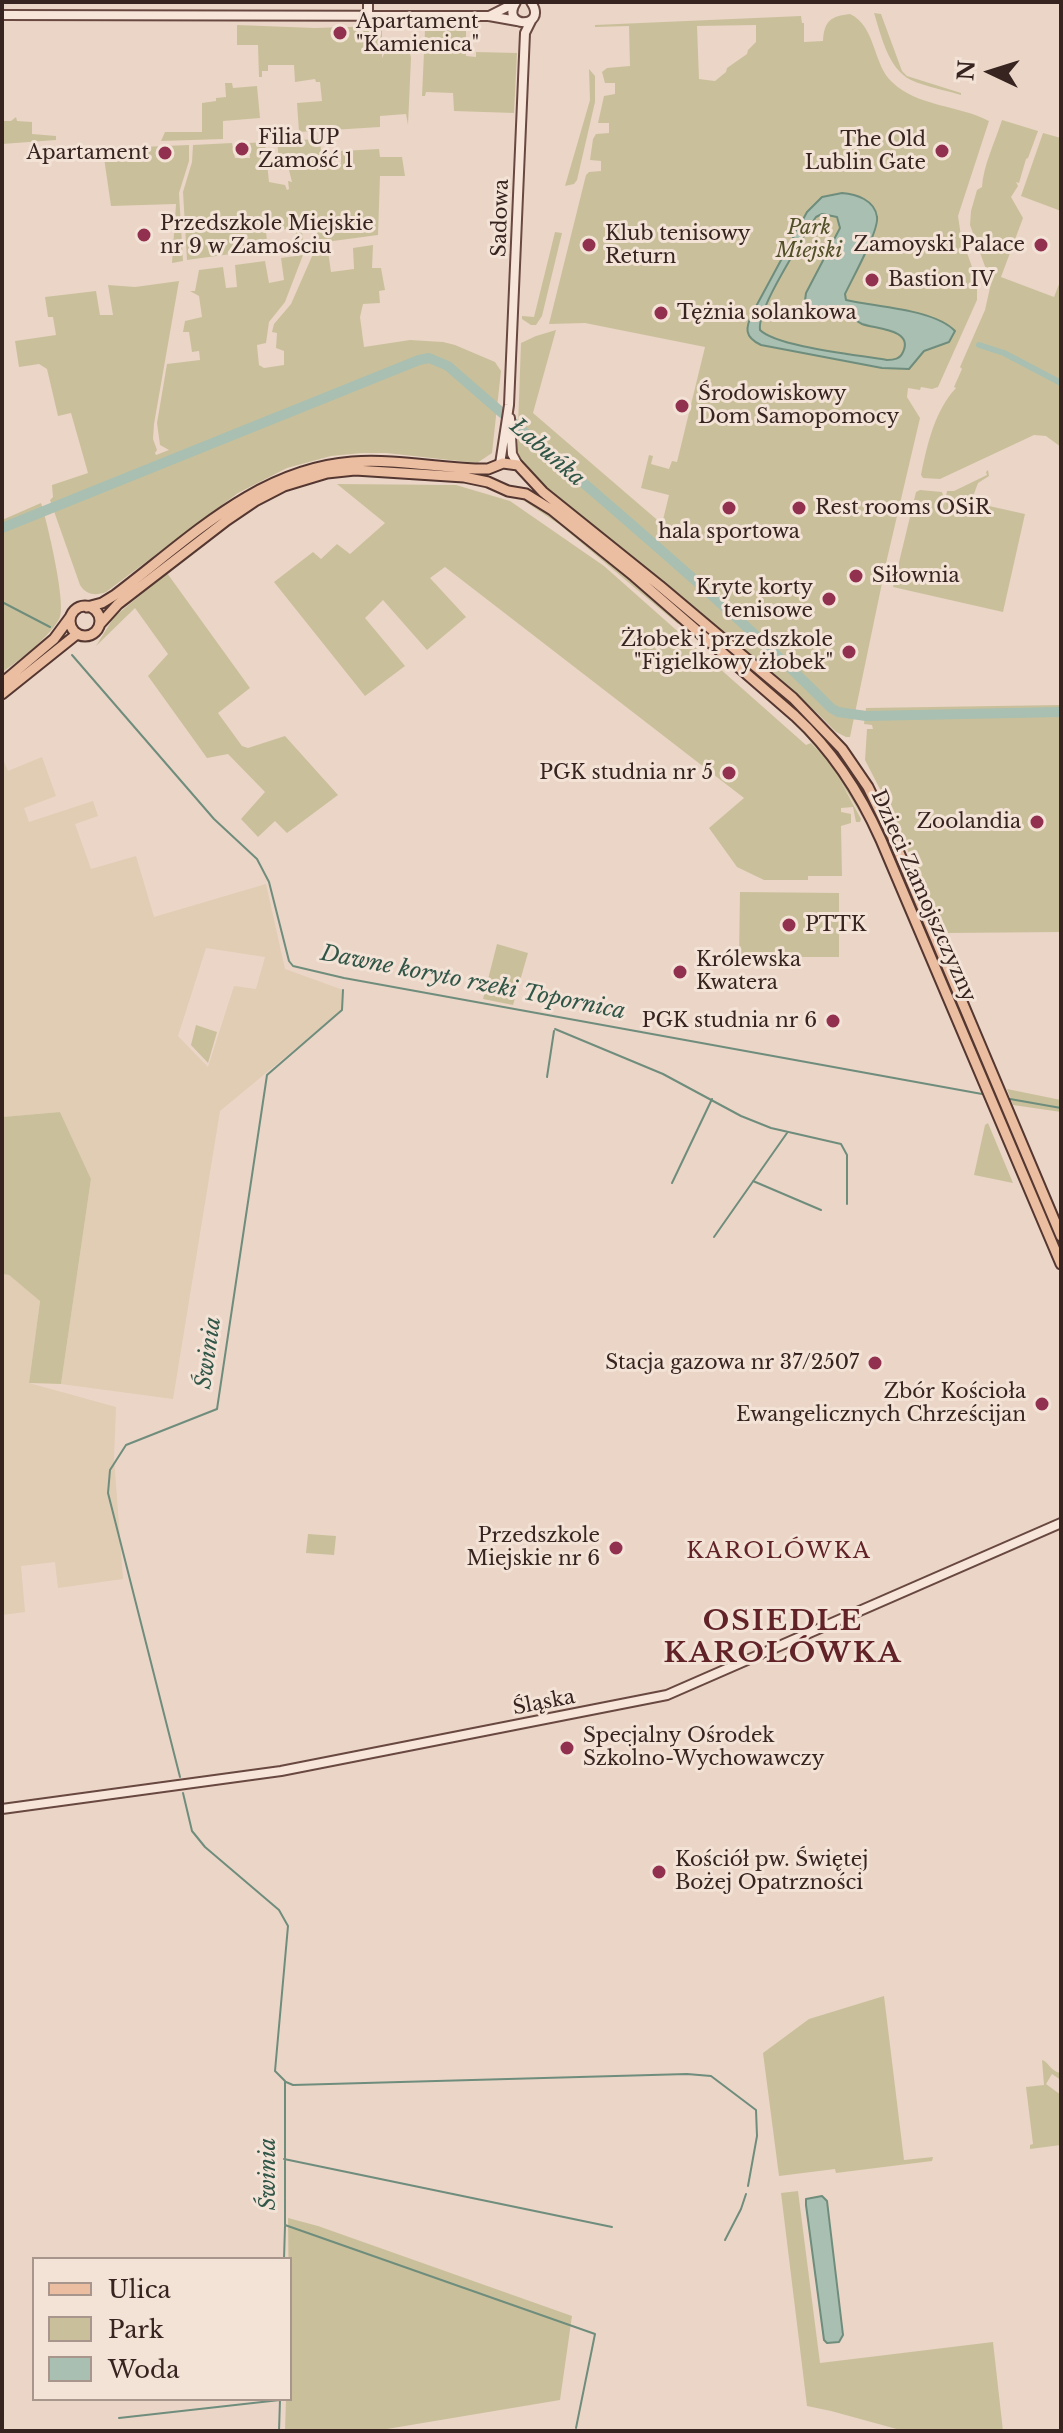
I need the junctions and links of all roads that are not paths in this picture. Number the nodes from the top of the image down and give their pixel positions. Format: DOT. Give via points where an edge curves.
graph roads {
  1 [pos="368,2"];
  2 [pos="532,2"];
  3 [pos="516,3"];
  4 [pos="2,15"];
  5 [pos="368,16"];
  6 [pos="489,16"];
  7 [pos="517,21"];
  8 [pos="531,21"];
  9 [pos="525,33"];
  10 [pos="508,432"];
  11 [pos="499,464"];
  12 [pos="520,467"];
  13 [pos="506,490"];
  14 [pos="87,607"];
  15 [pos="71,616"];
  16 [pos="100,624"];
  17 [pos="77,634"];
  18 [pos="2,683"];
  19 [pos="2,694"];
  20 [pos="1061,1236"];
  21 [pos="1061,1264"];
  22 [pos="1061,1523"];
  23 [pos="2,1809"];
  1 -- 5 [label="street"];
  2 -- 8 [label="street" via="536,11"];
  3 -- 6 [label="street"];
  3 -- 7 [label="street" via="512,14"];
  4 -- 5 [label="street"];
  5 -- 6 [label="street"];
  6 -- 7 [label="street"];
  7 -- 8 [label="street"];
  7 -- 9 [label="street"];
  8 -- 9 [label="street, Sadowa"];
  9 -- 10 [label="street, Sadowa"];
  10 -- 11 [label="street, Sadowa"];
  10 -- 12 [label="street, Sadowa"];
  11 -- 12 [label="main road"];
  11 -- 13 [label="main road" via="495,479"];
  11 -- 14 [label="main road" via="475,469 358,462 292,474 238,502 115,595"];
  12 -- 13 [label="main road" via="520,487"];
  12 -- 20 [label="main road, Dzieci Zamojszczyzny" via="543,492 793,698 858,772 888,827"];
  13 -- 16 [label="main road, Dzieci Zamojszczyzny" via="474,479 375,470 295,482 227,520 118,604"];
  13 -- 21 [label="main road, Dzieci Zamojszczyzny" via="526,494 552,510 634,576 795,716 846,774 881,840"];
  14 -- 15 [label="main road"];
  14 -- 16 [label="main road" via="96,611"];
  15 -- 17 [label="main road"];
  15 -- 18 [label="main road" via="54,639"];
  16 -- 17 [label="main road" via="91,635"];
  17 -- 19 [label="main road"];
  22 -- 23 [label="street, Śląska" via="667,1695 281,1771"];
}
